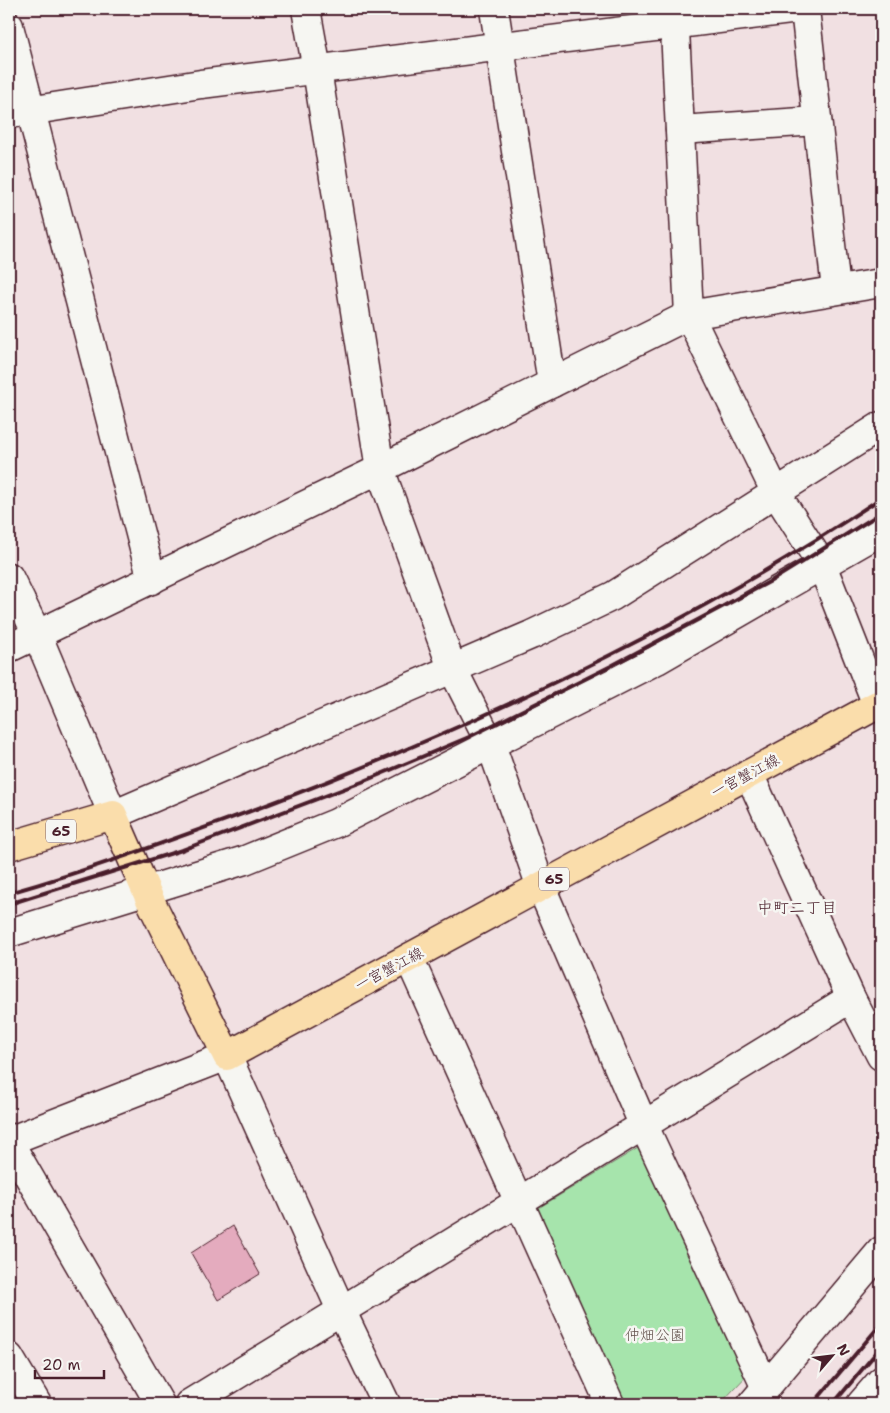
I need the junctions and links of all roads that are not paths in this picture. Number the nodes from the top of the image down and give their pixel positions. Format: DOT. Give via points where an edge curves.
graph roads {
  1 [pos="306,9"];
  2 [pos="494,9"];
  3 [pos="798,9"];
  4 [pos="805,9"];
  5 [pos="675,17"];
  6 [pos="9,26"];
  7 [pos="498,48"];
  8 [pos="317,70"];
  9 [pos="20,112"];
  10 [pos="817,120"];
  11 [pos="680,130"];
  12 [pos="881,283"];
  13 [pos="836,290"];
  14 [pos="689,315"];
  15 [pos="552,383"];
  16 [pos="881,426"];
  17 [pos="380,469"];
  18 [pos="776,493"];
  19 [pos="881,531"];
  20 [pos="822,565"];
  21 [pos="9,577"];
  22 [pos="152,580"];
  23 [pos="37,634"];
  24 [pos="9,648"];
  25 [pos="452,668"];
  26 [pos="879,705"];
  27 [pos="490,745"];
  28 [pos="749,774"];
  29 [pos="113,815"];
  30 [pos="9,846"];
  31 [pos="541,886"];
  32 [pos="147,891"];
  33 [pos="9,933"];
  34 [pos="409,958"];
  35 [pos="851,998"];
  36 [pos="227,1056"];
  37 [pos="881,1056"];
  38 [pos="644,1124"];
  39 [pos="9,1141"];
  40 [pos="519,1202"];
  41 [pos="881,1251"];
  42 [pos="342,1312"];
  43 [pos="9,1357"];
  44 [pos="881,1381"];
  45 [pos="759,1396"];
  46 [pos="37,1404"];
  47 [pos="160,1404"];
  48 [pos="189,1404"];
  49 [pos="386,1404"];
  50 [pos="610,1404"];
  51 [pos="861,1404"];
  1 -- 8 [label="street"];
  2 -- 7 [label="street"];
  3 -- 5 [label="street"];
  4 -- 10 [label="street"];
  5 -- 7 [label="street"];
  5 -- 11 [label="street"];
  6 -- 9 [label="street"];
  7 -- 8 [label="street"];
  7 -- 15 [label="street"];
  8 -- 9 [label="street"];
  8 -- 17 [label="street"];
  9 -- 22 [label="street"];
  10 -- 11 [label="street"];
  10 -- 13 [label="street"];
  11 -- 14 [label="street"];
  12 -- 13 [label="street"];
  13 -- 14 [label="street"];
  14 -- 15 [label="street"];
  14 -- 18 [label="street"];
  15 -- 17 [label="street"];
  16 -- 18 [label="street"];
  17 -- 22 [label="street"];
  17 -- 25 [label="street"];
  18 -- 20 [label="street"];
  18 -- 25 [label="street" via="613,596 531,636"];
  19 -- 20 [label="street"];
  20 -- 26 [label="street"];
  20 -- 27 [label="street" via="657,660"];
  21 -- 23 [label="street"];
  22 -- 23 [label="street"];
  23 -- 24 [label="street"];
  23 -- 29 [label="street"];
  25 -- 27 [label="street"];
  25 -- 29 [label="street"];
  26 -- 28 [label="main road, 一宮蟹江線 / 65"];
  27 -- 31 [label="street"];
  27 -- 32 [label="street" via="336,822 245,860"];
  28 -- 31 [label="main road, 一宮蟹江線 / 65"];
  28 -- 35 [label="street"];
  29 -- 30 [label="main road, 65"];
  29 -- 32 [label="main road"];
  31 -- 34 [label="main road, 一宮蟹江線 / 65"];
  31 -- 38 [label="street"];
  32 -- 33 [label="street"];
  32 -- 36 [label="main road"];
  34 -- 36 [label="main road, 一宮蟹江線 / 65"];
  34 -- 40 [label="street"];
  35 -- 37 [label="street"];
  35 -- 38 [label="street"];
  36 -- 39 [label="street"];
  36 -- 42 [label="street"];
  38 -- 40 [label="street"];
  38 -- 45 [label="street"];
  39 -- 47 [label="street"];
  40 -- 42 [label="street"];
  40 -- 50 [label="street"];
  41 -- 45 [label="street"];
  42 -- 48 [label="street"];
  42 -- 49 [label="street"];
  43 -- 46 [label="street"];
  44 -- 51 [label="street"];
}
